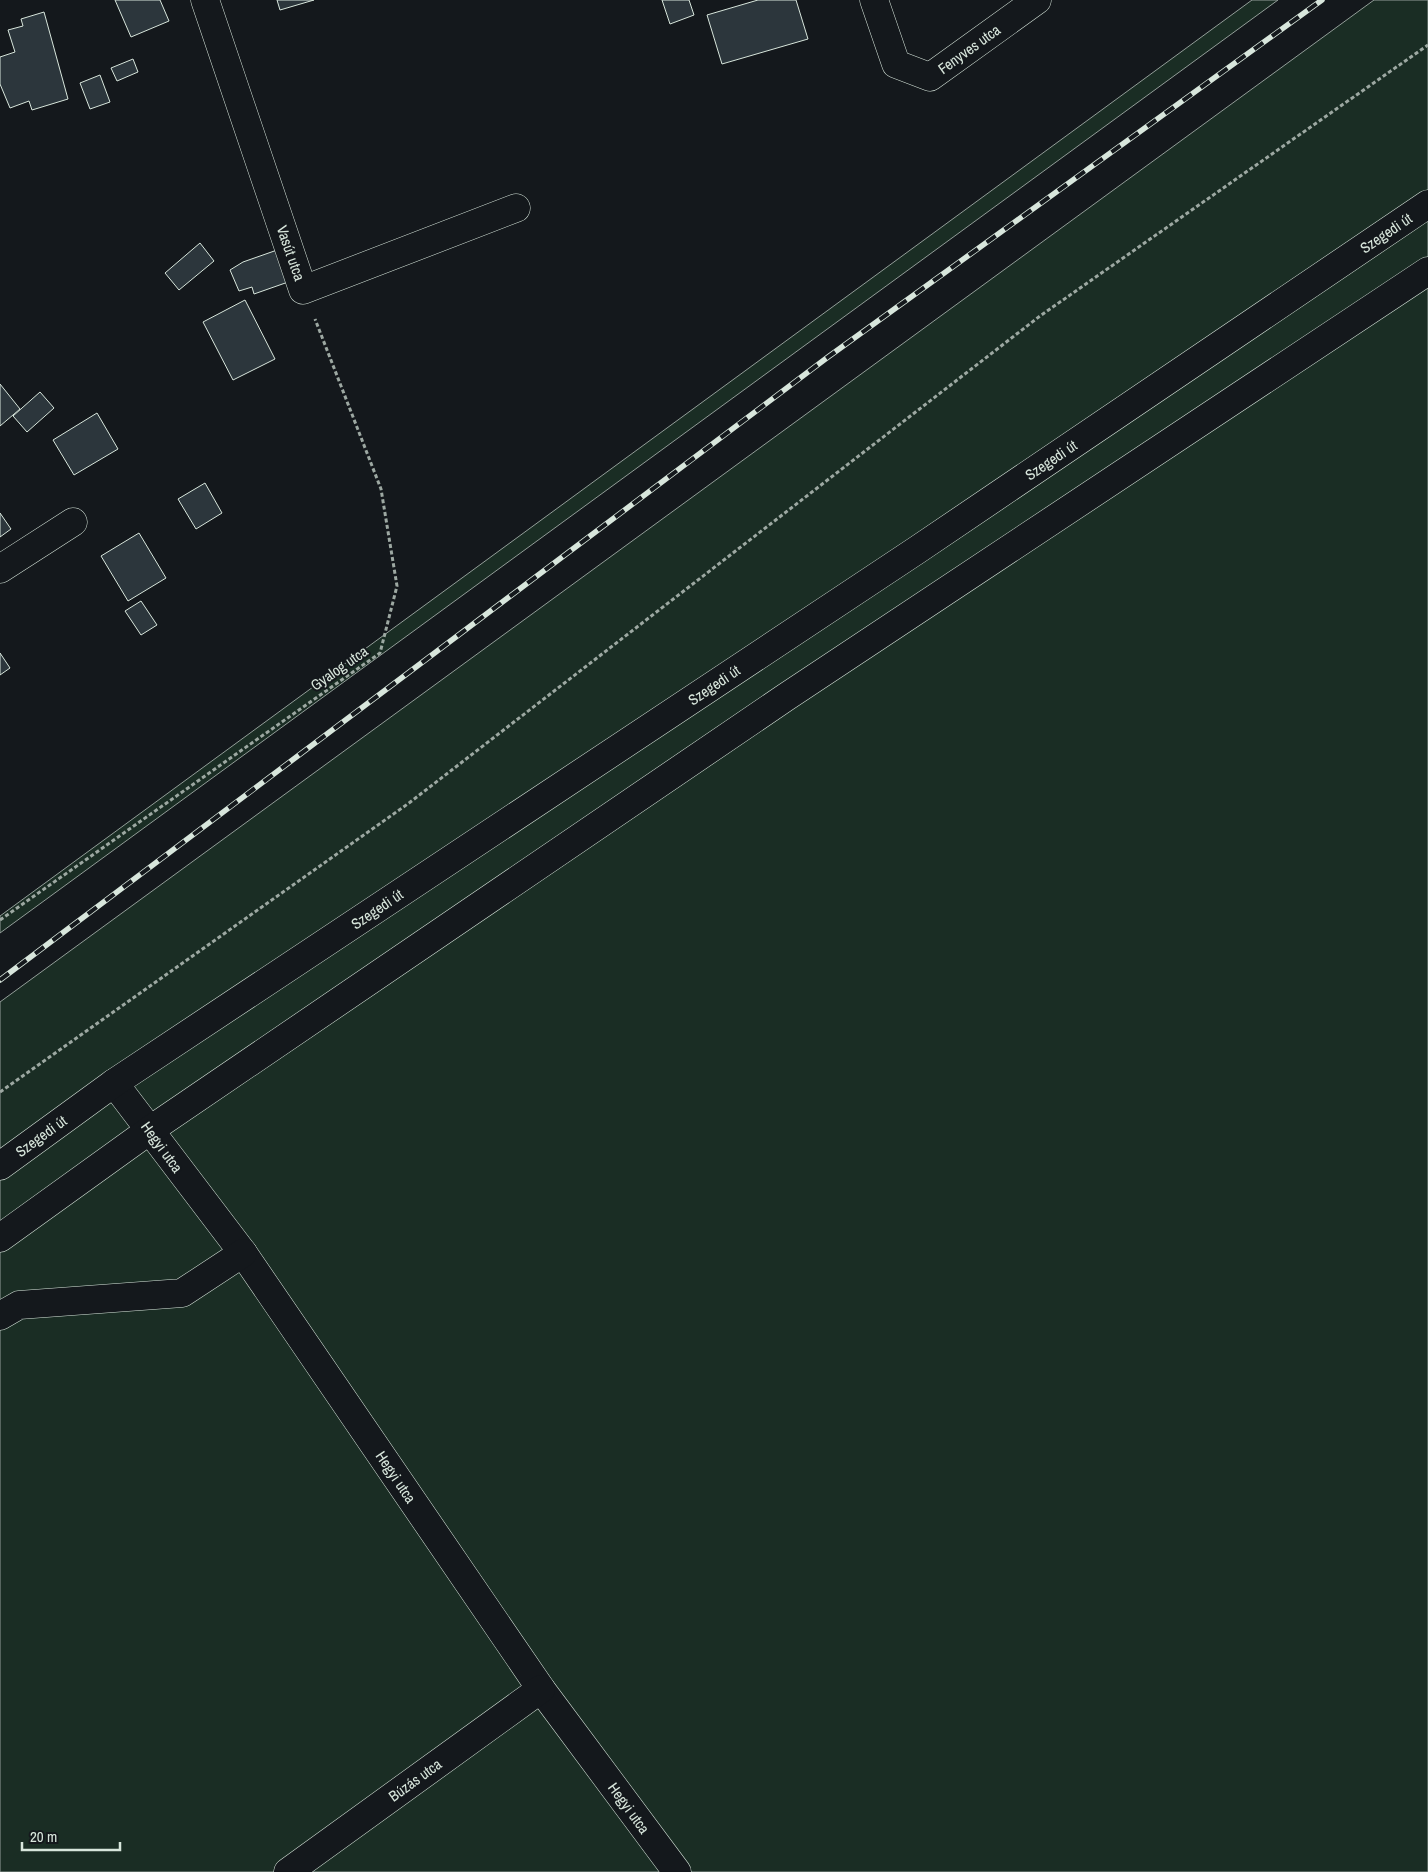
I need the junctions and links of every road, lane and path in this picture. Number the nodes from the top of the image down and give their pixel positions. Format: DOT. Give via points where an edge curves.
graph roads {
  1 [pos="204,0"];
  2 [pos="874,0"];
  3 [pos="1037,0"];
  4 [pos="1428,45"];
  5 [pos="1428,204"];
  6 [pos="516,208"];
  7 [pos="1428,271"];
  8 [pos="303,290"];
  9 [pos="73,522"];
  10 [pos="0,569"];
  11 [pos="0,920"];
  12 [pos="114,1083"];
  13 [pos="0,1092"];
  14 [pos="150,1130"];
  15 [pos="0,1166"];
  16 [pos="0,1238"];
  17 [pos="243,1253"];
  18 [pos="0,1316"];
  19 [pos="541,1689"];
  20 [pos="288,1872"];
  21 [pos="677,1872"];
  1 -- 8 [label="main road, Vasút utca"];
  2 -- 3 [label="main road, Fenyves utca" via="896,64 930,77"];
  4 -- 13 [label="path" via="1040,316 409,803"];
  5 -- 12 [label="main road, Szegedi út" via="892,567"];
  6 -- 8 [label="main road, Vasút utca"];
  7 -- 14 [label="main road" via="786,697"];
  8 -- 11 [label="path, Gyalog utca" via="381,489 397,586 380,653"];
  9 -- 10 [label="main road"];
  12 -- 14 [label="main road, Hegyi utca"];
  12 -- 15 [label="main road, Szegedi út"];
  14 -- 16 [label="main road"];
  14 -- 17 [label="main road, Hegyi utca"];
  17 -- 18 [label="main road" via="182,1293 19,1305"];
  17 -- 19 [label="main road, Hegyi utca"];
  19 -- 20 [label="main road, Búzás utca"];
  19 -- 21 [label="main road, Hegyi utca"];
}
